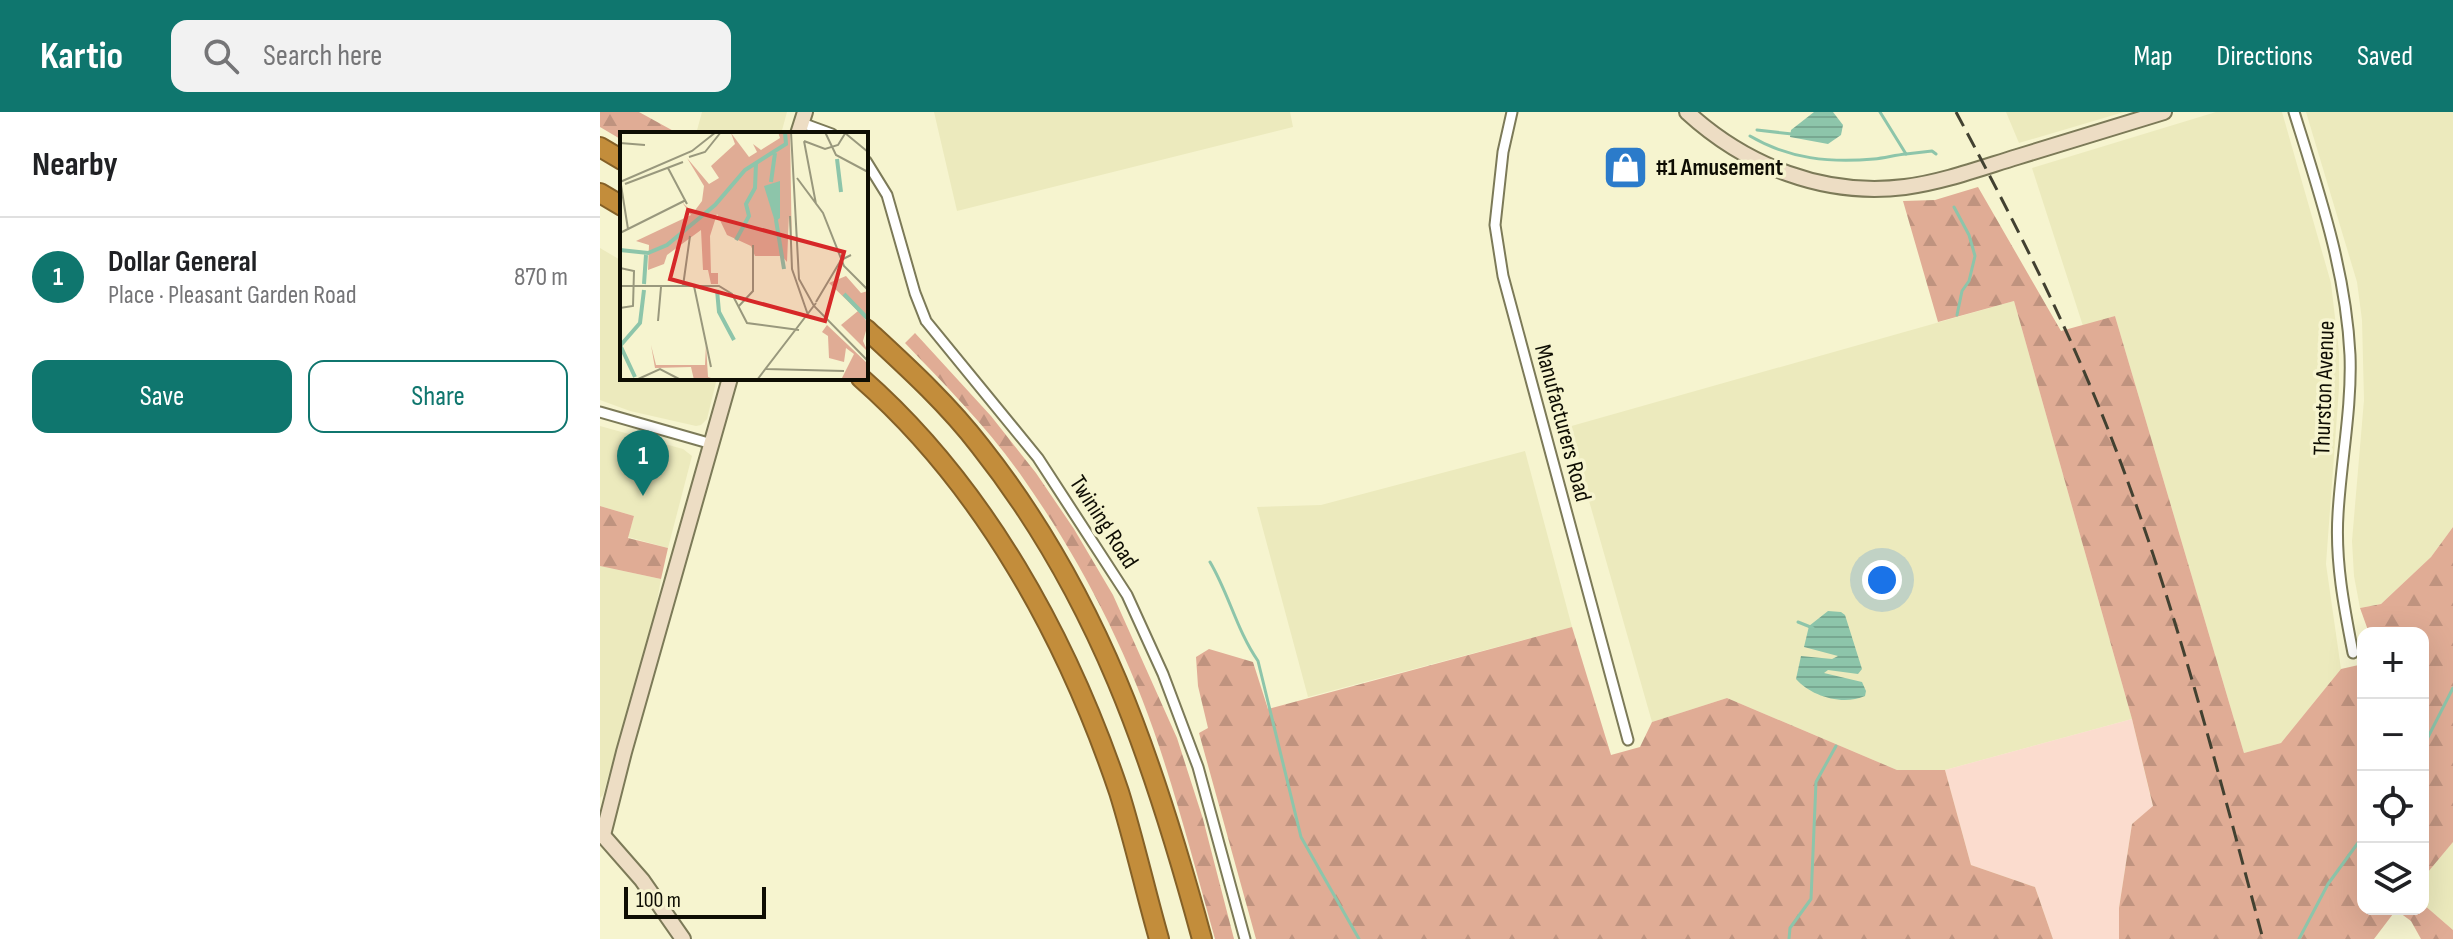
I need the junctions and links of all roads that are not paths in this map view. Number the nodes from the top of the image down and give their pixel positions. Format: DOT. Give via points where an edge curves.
graph roads {
  1 [pos="1512,112"];
  2 [pos="1687,112"];
  3 [pos="2164,112"];
  4 [pos="2294,112"];
  5 [pos="802,123"];
  6 [pos="827,132"];
  7 [pos="600,147"];
  8 [pos="620,159"];
  9 [pos="868,164"];
  10 [pos="600,193"];
  11 [pos="620,205"];
  12 [pos="868,331"];
  13 [pos="729,380"];
  14 [pos="863,380"];
  15 [pos="600,412"];
  16 [pos="712,444"];
  17 [pos="2353,653"];
  18 [pos="1628,740"];
  19 [pos="601,836"];
  20 [pos="683,939"];
  21 [pos="1159,939"];
  22 [pos="1202,939"];
  23 [pos="1245,939"];
  1 -- 18 [label="street, Manufacturers Road" via="1495,225 1503,276"];
  2 -- 3 [label="street" via="1736,151 1775,169 1837,186 1884,188 1950,177"];
  4 -- 17 [label="street, Thurston Avenue" via="2335,247 2346,303 2350,359 2338,565"];
  5 -- 6 [label="street"];
  7 -- 8 [label="highway"];
  9 -- 23 [label="street, Twining Road" via="887,195 926,321 1038,458 1127,595 1198,767"];
  10 -- 11 [label="highway"];
  12 -- 22 [label="highway" via="978,444 1078,593 1142,739"];
  13 -- 16 [label="street"];
  14 -- 21 [label="highway" via="930,447 1039,607 1093,722"];
  15 -- 16 [label="street"];
  16 -- 19 [label="street"];
  19 -- 20 [label="street" via="642,880"];
}
